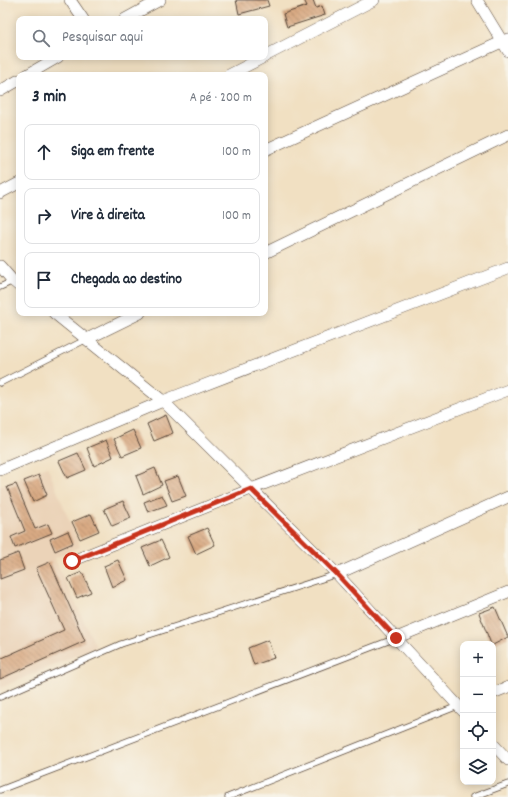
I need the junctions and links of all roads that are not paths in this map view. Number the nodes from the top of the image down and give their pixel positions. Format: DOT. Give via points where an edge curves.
graph roads {
  1 [pos="70,0"];
  2 [pos="160,0"];
  3 [pos="374,0"];
  4 [pos="477,0"];
  5 [pos="81,16"];
  6 [pos="131,16"];
  7 [pos="506,44"];
  8 [pos="268,55"];
  9 [pos="53,60"];
  10 [pos="258,60"];
  11 [pos="32,72"];
  12 [pos="235,72"];
  13 [pos="16,82"];
  14 [pos="0,91"];
  15 [pos="508,135"];
  16 [pos="268,149"];
  17 [pos="16,185"];
  18 [pos="0,193"];
  19 [pos="268,252"];
  20 [pos="0,266"];
  21 [pos="508,268"];
  22 [pos="16,280"];
  23 [pos="16,281"];
  24 [pos="0,287"];
  25 [pos="58,316"];
  26 [pos="134,316"];
  27 [pos="87,339"];
  28 [pos="0,383"];
  29 [pos="508,390"];
  30 [pos="163,401"];
  31 [pos="0,470"];
  32 [pos="251,489"];
  33 [pos="508,497"];
  34 [pos="72,561"];
  35 [pos="337,574"];
  36 [pos="508,592"];
  37 [pos="396,638"];
  38 [pos="508,687"];
  39 [pos="496,692"];
  40 [pos="0,697"];
  41 [pos="460,706"];
  42 [pos="460,707"];
  43 [pos="496,747"];
  44 [pos="508,760"];
  45 [pos="508,784"];
  46 [pos="0,790"];
  47 [pos="228,797"];
  48 [pos="473,797"];
  1 -- 5 [label="street"];
  2 -- 6 [label="street"];
  3 -- 8 [label="street"];
  4 -- 7 [label="street"];
  7 -- 16 [label="street"];
  9 -- 11 [label="street"];
  10 -- 12 [label="street"];
  13 -- 14 [label="street"];
  15 -- 19 [label="street"];
  17 -- 18 [label="street"];
  20 -- 22 [label="street"];
  21 -- 30 [label="street"];
  23 -- 24 [label="lane"];
  25 -- 27 [label="street"];
  26 -- 27 [label="street"];
  27 -- 28 [label="lane"];
  27 -- 30 [label="street"];
  29 -- 32 [label="street"];
  30 -- 31 [label="street"];
  30 -- 32 [label="street"];
  32 -- 34 [label="street"];
  32 -- 35 [label="street"];
  33 -- 35 [label="street"];
  35 -- 37 [label="street"];
  35 -- 40 [label="lane" via="121,644"];
  36 -- 37 [label="street"];
  37 -- 41 [label="street"];
  37 -- 46 [label="lane"];
  38 -- 39 [label="street"];
  42 -- 47 [label="lane"];
  43 -- 44 [label="street"];
  45 -- 48 [label="lane"];
}
